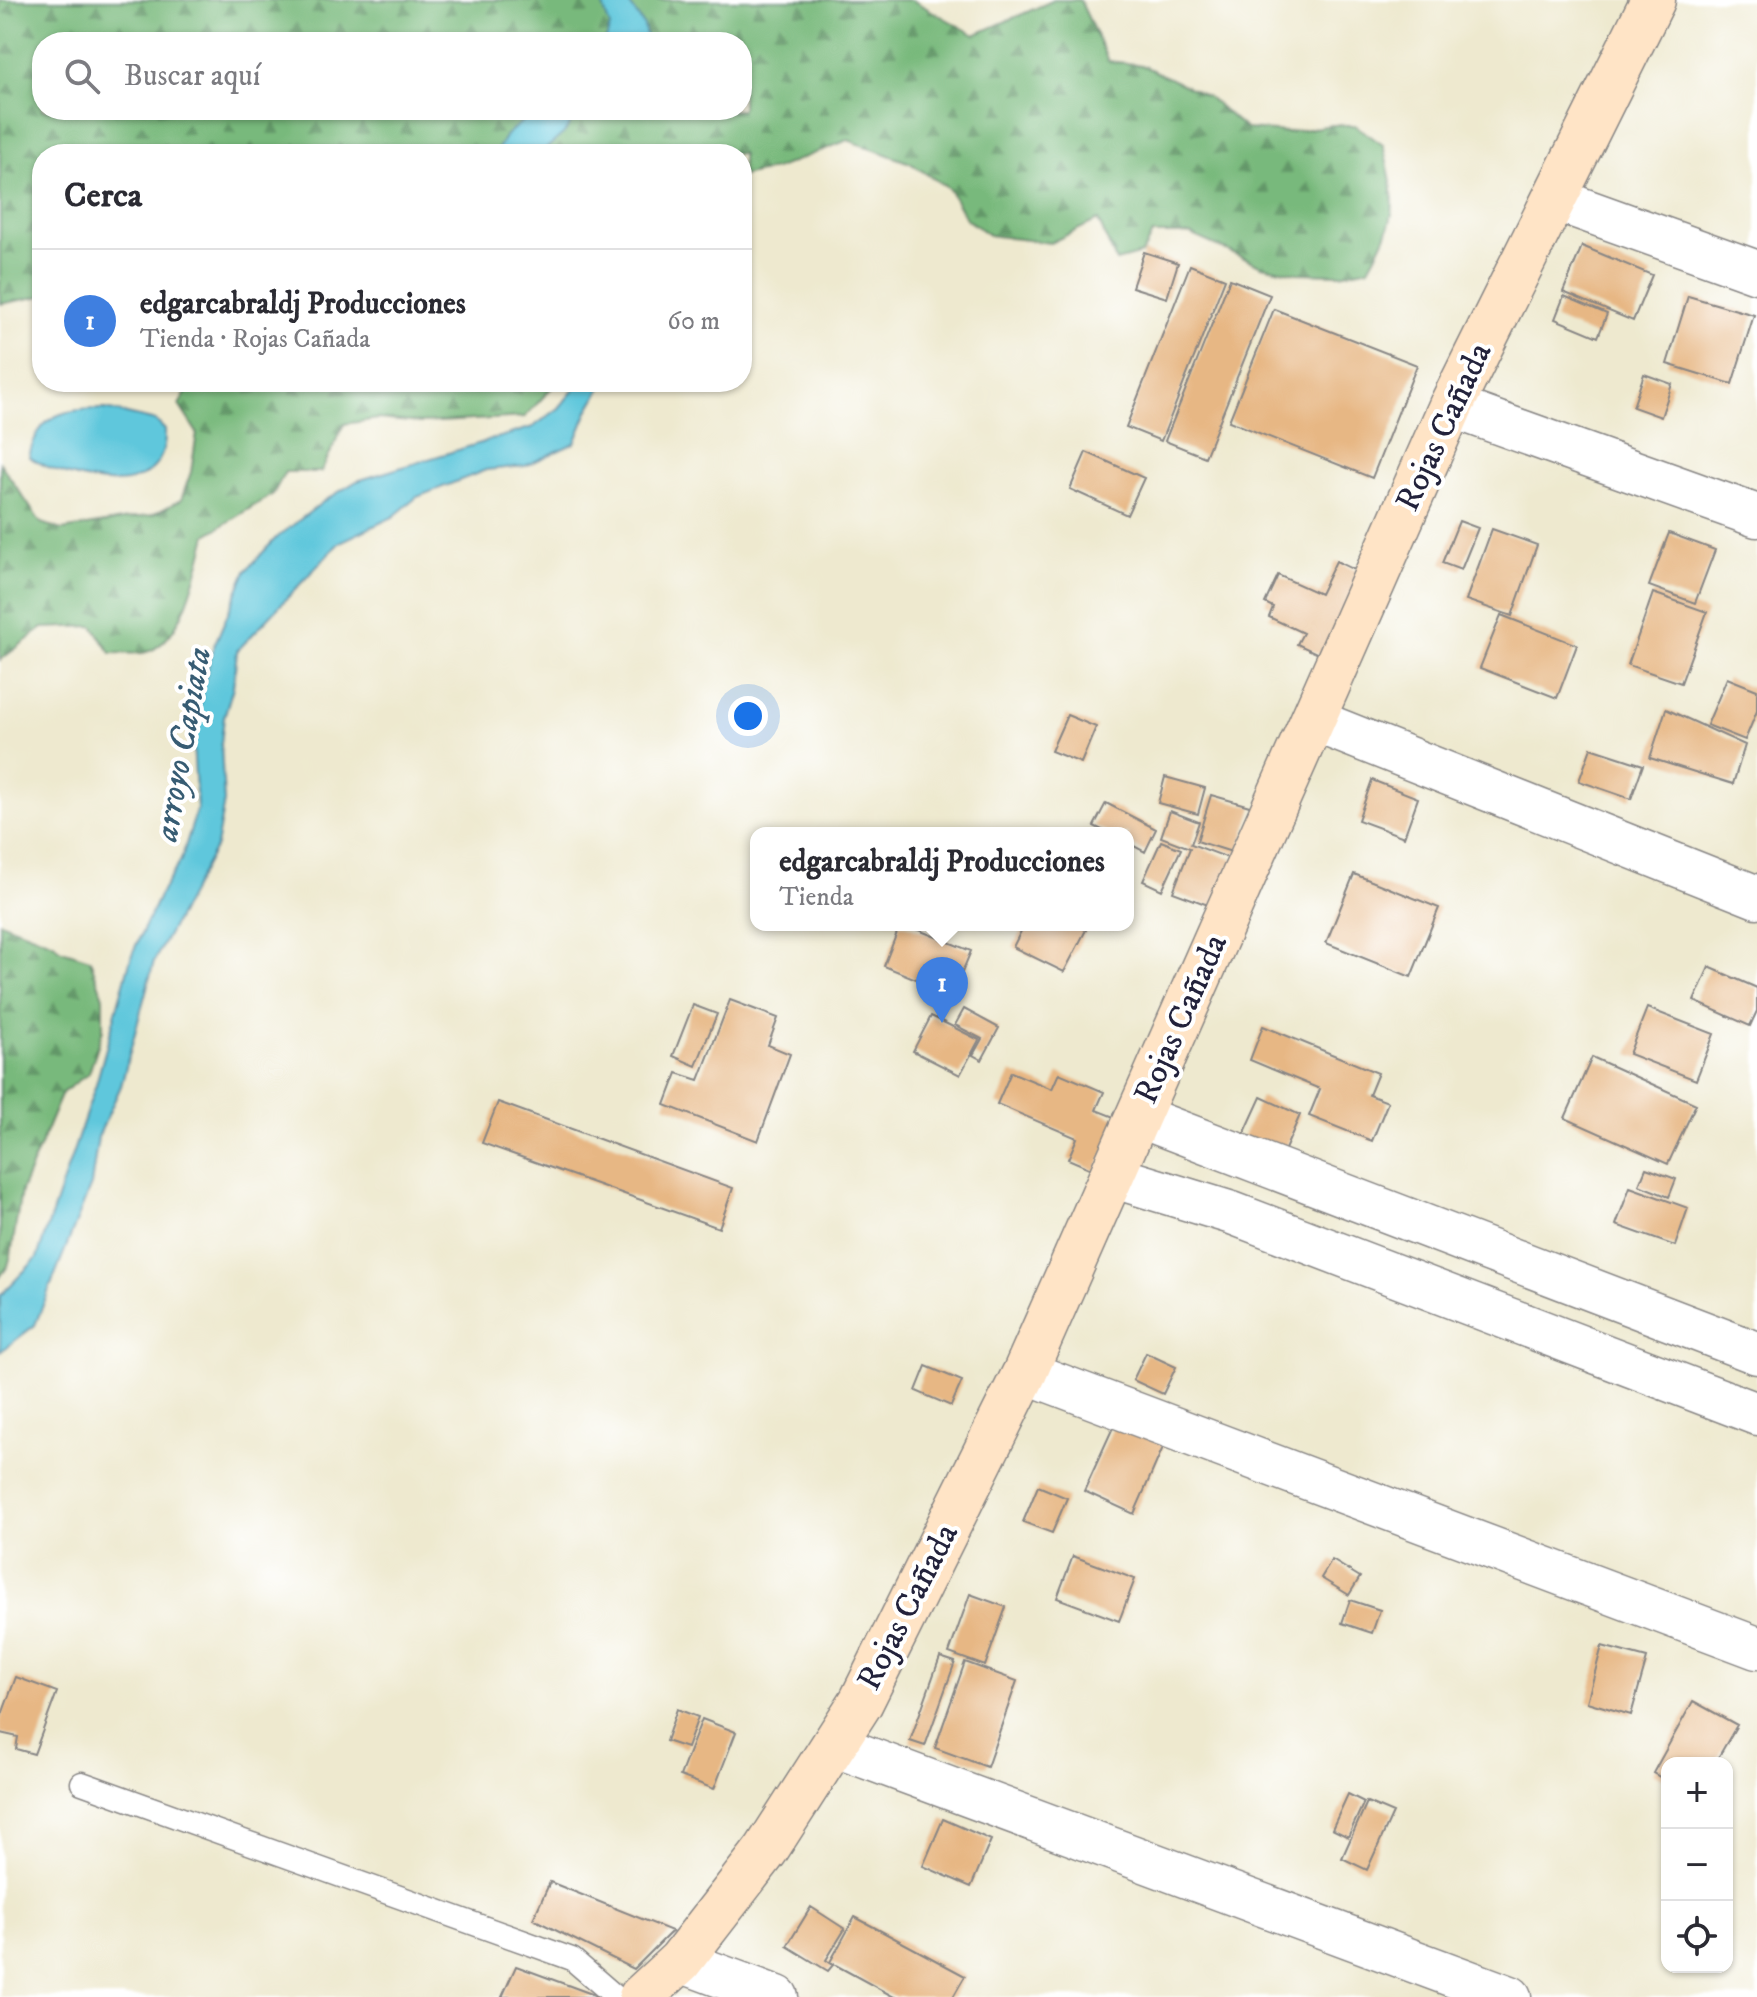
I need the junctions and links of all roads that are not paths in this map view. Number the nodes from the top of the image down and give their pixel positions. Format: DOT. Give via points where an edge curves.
graph roads {
  1 [pos="1653,0"];
  2 [pos="1554,199"];
  3 [pos="1757,272"];
  4 [pos="1451,406"];
  5 [pos="1757,516"];
  6 [pos="1313,720"];
  7 [pos="1757,897"];
  8 [pos="1138,1116"];
  9 [pos="1111,1176"];
  10 [pos="1757,1353"];
  11 [pos="1025,1372"];
  12 [pos="1757,1414"];
  13 [pos="1757,1648"];
  14 [pos="833,1745"];
  15 [pos="82,1783"];
  16 [pos="680,1961"];
  17 [pos="616,1997"];
  18 [pos="641,1997"];
  19 [pos="777,1997"];
  20 [pos="1510,1997"];
  1 -- 2 [label="main road, Rojas Cañada"];
  2 -- 3 [label="street"];
  2 -- 4 [label="main road, Rojas Cañada"];
  4 -- 5 [label="street"];
  4 -- 6 [label="main road, Rojas Cañada"];
  6 -- 7 [label="street"];
  6 -- 8 [label="main road, Rojas Cañada"];
  8 -- 9 [label="main road, Rojas Cañada"];
  8 -- 10 [label="street"];
  9 -- 11 [label="main road, Rojas Cañada"];
  9 -- 12 [label="street" via="1232,1213"];
  11 -- 13 [label="street"];
  11 -- 14 [label="main road, Rojas Cañada" via="861,1702"];
  14 -- 16 [label="main road, Rojas Cañada" via="766,1850"];
  14 -- 20 [label="street"];
  15 -- 17 [label="lane" via="572,1959"];
  16 -- 18 [label="main road, Rojas Cañada"];
  16 -- 19 [label="street"];
}
